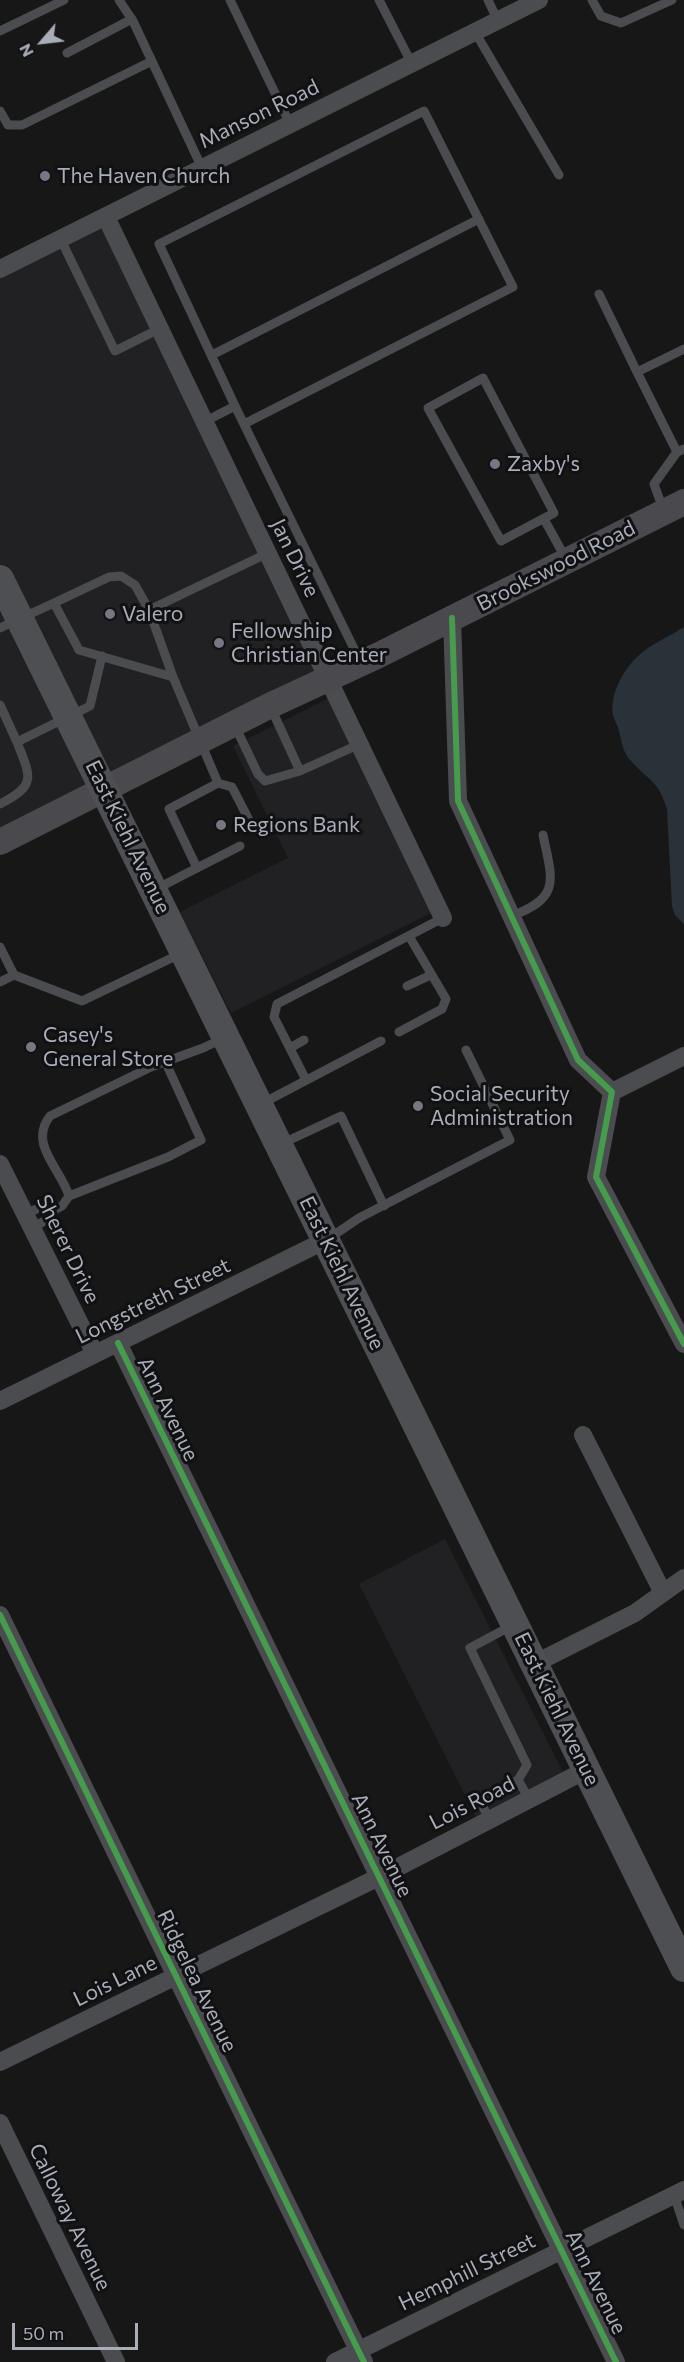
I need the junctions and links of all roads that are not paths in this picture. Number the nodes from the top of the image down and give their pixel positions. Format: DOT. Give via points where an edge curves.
graph roads {
  1 [pos="64,0"];
  2 [pos="119,0"];
  3 [pos="230,0"];
  4 [pos="379,0"];
  5 [pos="488,0"];
  6 [pos="539,0"];
  7 [pos="592,0"];
  8 [pos="672,0"];
  9 [pos="132,19"];
  10 [pos="498,21"];
  11 [pos="0,31"];
  12 [pos="475,32"];
  13 [pos="67,53"];
  14 [pos="152,61"];
  15 [pos="412,64"];
  16 [pos="0,111"];
  17 [pos="290,124"];
  18 [pos="202,168"];
  19 [pos="559,175"];
  20 [pos="106,218"];
  21 [pos="479,219"];
  22 [pos="60,238"];
  23 [pos="0,269"];
  24 [pos="599,294"];
  25 [pos="159,329"];
  26 [pos="684,349"];
  27 [pos="212,355"];
  28 [pos="637,372"];
  29 [pos="235,406"];
  30 [pos="204,422"];
  31 [pos="244,424"];
  32 [pos="680,450"];
  33 [pos="674,507"];
  34 [pos="544,519"];
  35 [pos="268,553"];
  36 [pos="567,561"];
  37 [pos="0,579"];
  38 [pos="54,603"];
  39 [pos="149,610"];
  40 [pos="452,618"];
  41 [pos="10,624"];
  42 [pos="102,656"];
  43 [pos="361,664"];
  44 [pos="173,677"];
  45 [pos="329,679"];
  46 [pos="0,705"];
  47 [pos="270,705"];
  48 [pos="69,716"];
  49 [pos="234,724"];
  50 [pos="200,741"];
  51 [pos="17,742"];
  52 [pos="360,744"];
  53 [pos="300,771"];
  54 [pos="218,783"];
  55 [pos="105,790"];
  56 [pos="0,804"];
  57 [pos="248,826"];
  58 [pos="543,835"];
  59 [pos="0,842"];
  60 [pos="240,846"];
  61 [pos="197,868"];
  62 [pos="154,890"];
  63 [pos="512,916"];
  64 [pos="443,918"];
  65 [pos="409,936"];
  66 [pos="0,947"];
  67 [pos="184,952"];
  68 [pos="14,975"];
  69 [pos="431,975"];
  70 [pos="0,982"];
  71 [pos="407,986"];
  72 [pos="399,1032"];
  73 [pos="226,1037"];
  74 [pos="304,1040"];
  75 [pos="381,1041"];
  76 [pos="290,1048"];
  77 [pos="466,1050"];
  78 [pos="684,1056"];
  79 [pos="165,1061"];
  80 [pos="306,1080"];
  81 [pos="612,1092"];
  82 [pos="259,1104"];
  83 [pos="279,1145"];
  84 [pos="0,1164"];
  85 [pos="69,1196"];
  86 [pos="384,1206"];
  87 [pos="52,1210"];
  88 [pos="29,1221"];
  89 [pos="326,1240"];
  90 [pos="118,1343"];
  91 [pos="684,1344"];
  92 [pos="95,1354"];
  93 [pos="0,1401"];
  94 [pos="583,1435"];
  95 [pos="684,1578"];
  96 [pos="663,1593"];
  97 [pos="0,1615"];
  98 [pos="515,1624"];
  99 [pos="534,1664"];
  100 [pos="586,1770"];
  101 [pos="519,1780"];
  102 [pos="529,1799"];
  103 [pos="490,1820"];
  104 [pos="379,1877"];
  105 [pos="684,1968"];
  106 [pos="176,1976"];
  107 [pos="0,2062"];
  108 [pos="0,2123"];
  109 [pos="679,2193"];
  110 [pos="684,2225"];
  111 [pos="562,2250"];
  112 [pos="361,2356"];
  113 [pos="116,2362"];
  114 [pos="335,2362"];
  115 [pos="616,2362"];
  1 -- 11 [label="lane"];
  2 -- 9 [label="lane"];
  3 -- 17 [label="lane"];
  4 -- 15 [label="lane"];
  5 -- 10 [label="lane"];
  6 -- 10 [label="street, Manson Road"];
  7 -- 8 [label="lane" via="601,16 621,23"];
  9 -- 13 [label="lane"];
  9 -- 14 [label="lane"];
  10 -- 12 [label="street, Manson Road"];
  12 -- 15 [label="street, Manson Road"];
  12 -- 19 [label="lane"];
  14 -- 16 [label="lane" via="22,125 8,125"];
  14 -- 18 [label="lane"];
  15 -- 17 [label="street, Manson Road"];
  17 -- 18 [label="street, Manson Road"];
  18 -- 20 [label="street, Manson Road"];
  20 -- 22 [label="street, Manson Road"];
  20 -- 25 [label="street, Jan Drive"];
  21 -- 27 [label="lane"];
  21 -- 27 [label="lane" via="424,111 159,244"];
  21 -- 31 [label="lane" via="513,287"];
  22 -- 23 [label="street, Manson Road"];
  22 -- 25 [label="lane" via="115,351"];
  24 -- 28 [label="lane"];
  25 -- 30 [label="street, Jan Drive"];
  26 -- 28 [label="lane"];
  27 -- 29 [label="lane"];
  28 -- 32 [label="lane"];
  29 -- 30 [label="lane"];
  29 -- 31 [label="lane"];
  30 -- 35 [label="street, Jan Drive"];
  31 -- 43 [label="lane"];
  32 -- 33 [label="lane" via="654,484"];
  33 -- 36 [label="main road, Brookswood Road"];
  34 -- 34 [label="lane" via="554,513 483,378 428,408 501,541"];
  34 -- 36 [label="lane"];
  35 -- 39 [label="lane"];
  35 -- 45 [label="street, Jan Drive"];
  36 -- 40 [label="main road, Brookswood Road"];
  37 -- 41 [label="main road, East Kiehl Avenue"];
  38 -- 39 [label="lane" via="109,577 122,576 135,585"];
  38 -- 41 [label="lane"];
  38 -- 42 [label="lane" via="80,650"];
  39 -- 44 [label="lane"];
  40 -- 43 [label="main road, Brookswood Road"];
  40 -- 63 [label="street" via="458,801"];
  41 -- 48 [label="main road, East Kiehl Avenue"];
  42 -- 44 [label="lane"];
  42 -- 48 [label="lane" via="90,706"];
  43 -- 45 [label="main road, Brookswood Road"];
  44 -- 50 [label="lane"];
  45 -- 47 [label="main road, Brookswood Road"];
  45 -- 52 [label="street, Jan Drive"];
  46 -- 51 [label="lane"];
  47 -- 49 [label="main road, Brookswood Road"];
  47 -- 53 [label="lane"];
  48 -- 51 [label="lane"];
  48 -- 55 [label="main road, East Kiehl Avenue"];
  49 -- 50 [label="main road, Brookswood Road"];
  49 -- 53 [label="lane" via="265,781"];
  50 -- 54 [label="lane"];
  50 -- 55 [label="main road, Brookswood Road"];
  51 -- 56 [label="lane" via="28,771 27,782 17,795"];
  52 -- 53 [label="lane"];
  52 -- 64 [label="street, Jan Drive"];
  54 -- 57 [label="lane" via="232,787 249,820"];
  54 -- 61 [label="lane" via="169,809"];
  55 -- 59 [label="main road, Brookswood Road"];
  55 -- 62 [label="main road, East Kiehl Avenue"];
  58 -- 63 [label="lane" via="552,884 537,904"];
  60 -- 61 [label="lane"];
  61 -- 62 [label="lane"];
  62 -- 67 [label="main road, East Kiehl Avenue"];
  63 -- 81 [label="street" via="578,1060"];
  64 -- 65 [label="lane"];
  65 -- 69 [label="lane"];
  65 -- 76 [label="lane" via="277,1004 274,1017"];
  66 -- 68 [label="lane"];
  67 -- 68 [label="lane" via="82,1001"];
  67 -- 73 [label="main road, East Kiehl Avenue"];
  68 -- 70 [label="lane"];
  69 -- 71 [label="lane"];
  69 -- 72 [label="lane" via="446,999 442,1009"];
  73 -- 79 [label="lane"];
  73 -- 82 [label="main road, East Kiehl Avenue"];
  74 -- 76 [label="lane"];
  75 -- 80 [label="lane"];
  76 -- 80 [label="lane"];
  77 -- 86 [label="lane" via="510,1140"];
  78 -- 81 [label="street"];
  79 -- 85 [label="lane" via="50,1116 41,1137"];
  79 -- 85 [label="lane" via="201,1140"];
  80 -- 82 [label="lane"];
  81 -- 91 [label="street" via="596,1178"];
  82 -- 83 [label="main road, East Kiehl Avenue"];
  83 -- 86 [label="lane" via="341,1116"];
  83 -- 89 [label="main road, East Kiehl Avenue"];
  84 -- 88 [label="street, Sherer Drive"];
  85 -- 87 [label="lane" via="62,1206"];
  86 -- 89 [label="lane"];
  87 -- 88 [label="lane" via="48,1219"];
  87 -- 88 [label="lane" via="39,1208"];
  88 -- 92 [label="street, Sherer Drive"];
  89 -- 90 [label="street, Longstreth Street"];
  89 -- 98 [label="main road, East Kiehl Avenue"];
  90 -- 92 [label="street, Longstreth Street"];
  90 -- 104 [label="street, Ann Avenue"];
  92 -- 93 [label="street, Longstreth Street"];
  94 -- 96 [label="street"];
  95 -- 96 [label="street"];
  96 -- 99 [label="street" via="636,1613"];
  97 -- 106 [label="street, Ridgelea Avenue"];
  98 -- 99 [label="main road, East Kiehl Avenue"];
  98 -- 101 [label="lane" via="470,1647 527,1765"];
  99 -- 100 [label="main road, East Kiehl Avenue"];
  100 -- 102 [label="street, Lois Road"];
  100 -- 105 [label="main road, East Kiehl Avenue"];
  101 -- 102 [label="lane"];
  101 -- 103 [label="lane" via="479,1800"];
  102 -- 103 [label="street, Lois Road"];
  103 -- 104 [label="street, Lois Road"];
  104 -- 106 [label="street, Lois Lane"];
  104 -- 111 [label="street, Ann Avenue"];
  106 -- 107 [label="street, Lois Lane"];
  106 -- 112 [label="street, Ridgelea Avenue"];
  108 -- 113 [label="street, Calloway Avenue"];
  109 -- 110 [label="lane"];
  109 -- 111 [label="street, Hemphill Street"];
  111 -- 112 [label="street, Hemphill Street"];
  111 -- 115 [label="street, Ann Avenue"];
  112 -- 114 [label="street, Hemphill Street"];
}
